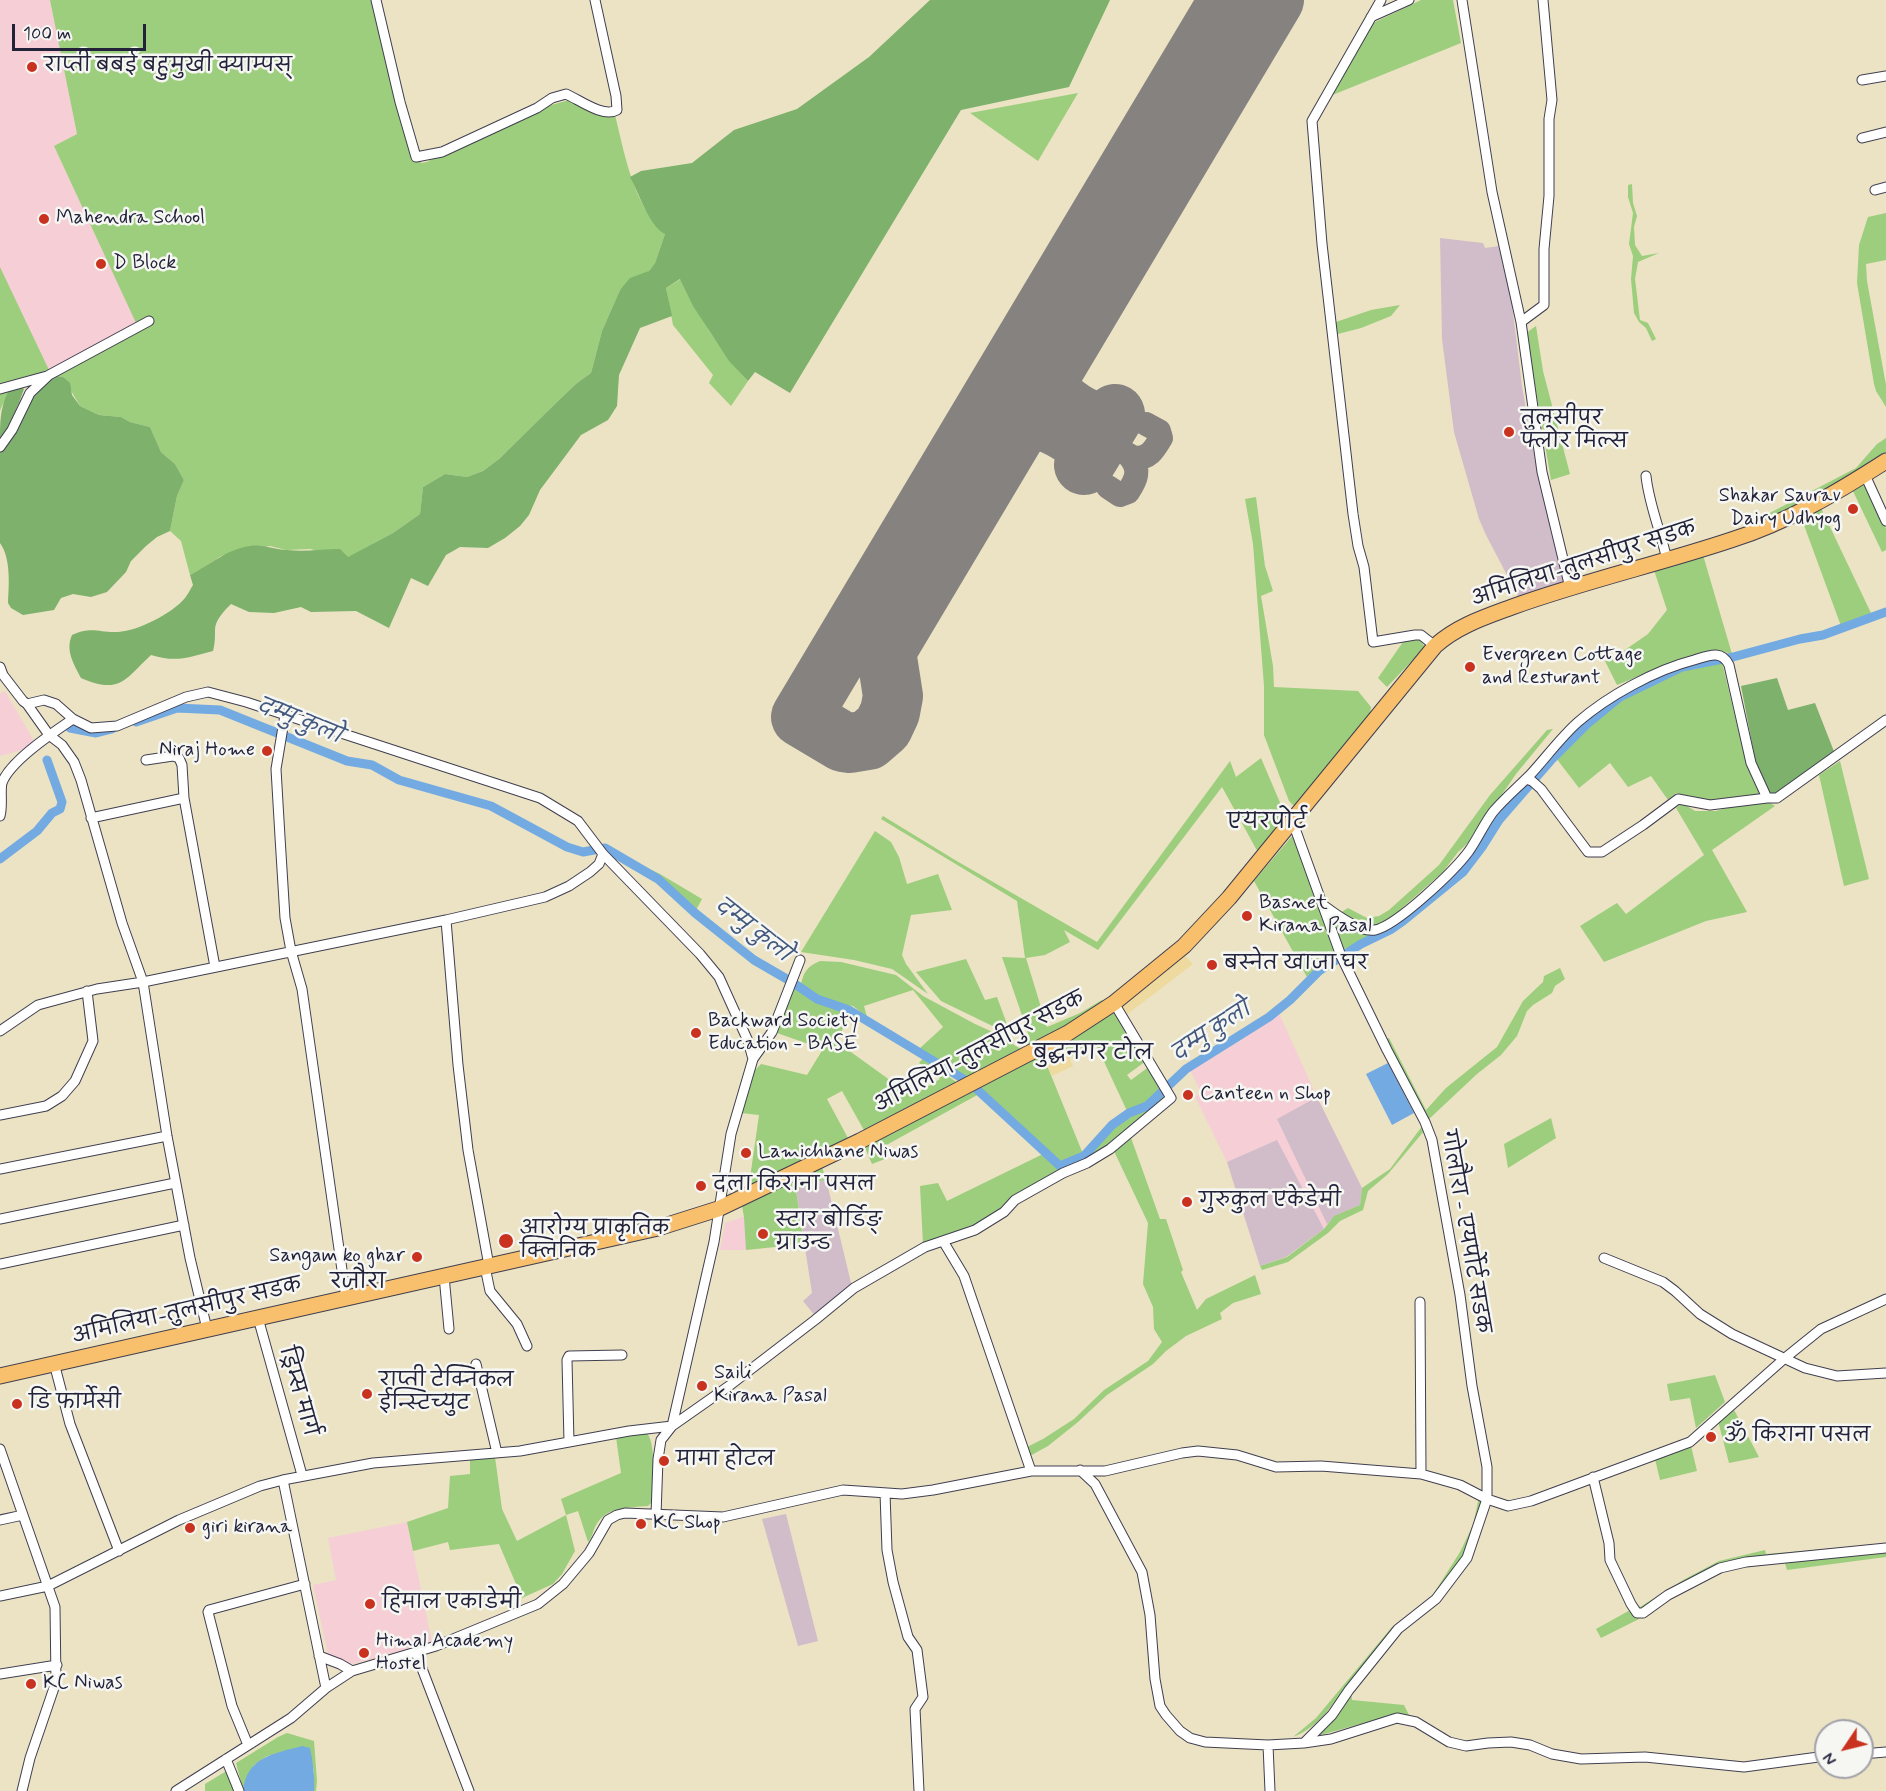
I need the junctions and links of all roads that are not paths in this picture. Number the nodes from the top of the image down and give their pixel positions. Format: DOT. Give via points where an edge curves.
graph roads {
  1 [pos="376,0"];
  2 [pos="595,0"];
  3 [pos="1381,0"];
  4 [pos="1409,0"];
  5 [pos="1462,0"];
  6 [pos="1543,0"];
  7 [pos="1371,17"];
  8 [pos="1886,76"];
  9 [pos="1862,80"];
  10 [pos="1886,132"];
  11 [pos="1862,138"];
  12 [pos="1886,187"];
  13 [pos="1875,189"];
  14 [pos="149,321"];
  15 [pos="1521,322"];
  16 [pos="49,375"];
  17 [pos="0,389"];
  18 [pos="0,447"];
  19 [pos="1886,461"];
  20 [pos="1865,475"];
  21 [pos="1646,476"];
  22 [pos="1886,520"];
  23 [pos="1667,560"];
  24 [pos="1570,588"];
  25 [pos="1435,646"];
  26 [pos="0,667"];
  27 [pos="27,704"];
  28 [pos="285,715"];
  29 [pos="73,719"];
  30 [pos="1886,720"];
  31 [pos="49,735"];
  32 [pos="146,760"];
  33 [pos="1526,779"];
  34 [pos="184,798"];
  35 [pos="1767,798"];
  36 [pos="0,816"];
  37 [pos="92,818"];
  38 [pos="1292,820"];
  39 [pos="603,854"];
  40 [pos="1323,905"];
  41 [pos="446,920"];
  42 [pos="291,951"];
  43 [pos="800,960"];
  44 [pos="215,967"];
  45 [pos="143,982"];
  46 [pos="87,991"];
  47 [pos="1114,1003"];
  48 [pos="0,1030"];
  49 [pos="753,1059"];
  50 [pos="0,1115"];
  51 [pos="167,1136"];
  52 [pos="0,1169"];
  53 [pos="175,1182"];
  54 [pos="718,1209"];
  55 [pos="0,1219"];
  56 [pos="184,1225"];
  57 [pos="943,1241"];
  58 [pos="1604,1258"];
  59 [pos="0,1264"];
  60 [pos="487,1266"];
  61 [pos="444,1276"];
  62 [pos="346,1298"];
  63 [pos="1886,1299"];
  64 [pos="1420,1302"];
  65 [pos="258,1318"];
  66 [pos="207,1329"];
  67 [pos="449,1329"];
  68 [pos="527,1346"];
  69 [pos="622,1354"];
  70 [pos="1785,1358"];
  71 [pos="54,1363"];
  72 [pos="476,1364"];
  73 [pos="1886,1373"];
  74 [pos="0,1376"];
  75 [pos="672,1425"];
  76 [pos="568,1442"];
  77 [pos="0,1449"];
  78 [pos="497,1453"];
  79 [pos="1080,1470"];
  80 [pos="1031,1471"];
  81 [pos="1421,1474"];
  82 [pos="302,1476"];
  83 [pos="1593,1477"];
  84 [pos="283,1480"];
  85 [pos="885,1492"];
  86 [pos="1487,1499"];
  87 [pos="23,1515"];
  88 [pos="656,1515"];
  89 [pos="0,1520"];
  90 [pos="1886,1548"];
  91 [pos="119,1551"];
  92 [pos="305,1584"];
  93 [pos="48,1586"];
  94 [pos="0,1596"];
  95 [pos="416,1653"];
  96 [pos="320,1656"];
  97 [pos="57,1665"];
  98 [pos="352,1671"];
  99 [pos="0,1674"];
  100 [pos="326,1688"];
  101 [pos="1304,1743"];
  102 [pos="248,1745"];
  103 [pos="1268,1745"];
  104 [pos="1814,1758"];
  105 [pos="226,1760"];
  106 [pos="22,1791"];
  107 [pos="176,1791"];
  108 [pos="239,1791"];
  109 [pos="469,1791"];
  110 [pos="919,1791"];
  111 [pos="1270,1791"];
  1 -- 2 [label="street" via="416,157 442,152 566,94 595,109 617,111"];
  3 -- 7 [label="street"];
  4 -- 7 [label="street"];
  5 -- 15 [label="street" via="1492,192"];
  6 -- 15 [label="street" via="1552,100 1544,305"];
  7 -- 25 [label="street" via="1312,121 1322,244 1353,514 1373,642 1421,635"];
  8 -- 9 [label="street"];
  10 -- 11 [label="street"];
  12 -- 13 [label="street"];
  14 -- 16 [label="street"];
  15 -- 24 [label="street" via="1542,472"];
  16 -- 17 [label="street"];
  16 -- 18 [label="street" via="30,393"];
  19 -- 20 [label="main road, अमिलिया-तुलसीपुर सडक"];
  20 -- 22 [label="street"];
  20 -- 23 [label="main road, अमिलिया-तुलसीपुर सडक" via="1767,527"];
  21 -- 23 [label="street"];
  23 -- 24 [label="main road, अमिलिया-तुलसीपुर सडक"];
  24 -- 25 [label="main road, अमिलिया-तुलसीपुर सडक" via="1468,624"];
  25 -- 38 [label="main road, अमिलिया-तुलसीपुर सडक"];
  26 -- 27 [label="street"];
  27 -- 29 [label="street" via="51,702"];
  27 -- 31 [label="street"];
  28 -- 29 [label="street" via="208,692 186,697 117,726 92,728"];
  28 -- 39 [label="street" via="540,798 578,821"];
  28 -- 42 [label="street" via="276,769 285,918"];
  29 -- 31 [label="street"];
  30 -- 35 [label="street" via="1777,798"];
  31 -- 36 [label="street" via="6,775 1,785"];
  31 -- 37 [label="street" via="74,762"];
  32 -- 34 [label="street" via="179,758"];
  33 -- 35 [label="street" via="1541,789 1588,852 1602,852 1678,799 1710,806"];
  33 -- 35 [label="street" via="1578,722 1617,693 1681,663 1718,654 1730,664 1751,763"];
  33 -- 40 [label="street" via="1493,812 1468,852 1432,889 1382,928 1368,930"];
  34 -- 37 [label="street"];
  34 -- 44 [label="street"];
  37 -- 45 [label="street"];
  38 -- 40 [label="street, गोलौरा - एयर्पोर्ट सडक"];
  38 -- 47 [label="main road, अमिलिया-तुलसीपुर सडक" via="1184,946"];
  39 -- 41 [label="street" via="590,872 545,897"];
  39 -- 49 [label="street" via="719,977"];
  40 -- 86 [label="street, गोलौरा - एयर्पोर्ट सडक" via="1341,956 1432,1140 1487,1467"];
  41 -- 42 [label="street"];
  41 -- 60 [label="street" via="466,1140"];
  42 -- 44 [label="street"];
  42 -- 62 [label="street" via="302,989"];
  43 -- 49 [label="street" via="772,1032"];
  44 -- 45 [label="street"];
  45 -- 46 [label="street"];
  45 -- 51 [label="street"];
  46 -- 48 [label="street" via="38,1005"];
  46 -- 50 [label="street" via="93,1041 75,1081 46,1106"];
  47 -- 54 [label="main road, अमिलिया-तुलसीपुर सडक" via="1033,1052"];
  47 -- 57 [label="street" via="1171,1098 1110,1149 1015,1200 975,1230"];
  49 -- 54 [label="street" via="731,1134"];
  51 -- 52 [label="street"];
  51 -- 53 [label="street"];
  53 -- 55 [label="street"];
  53 -- 56 [label="street"];
  54 -- 60 [label="main road, अमिलिया-तुलसीपुर सडक" via="658,1228"];
  54 -- 75 [label="street"];
  56 -- 59 [label="street"];
  56 -- 66 [label="street"];
  57 -- 75 [label="street" via="925,1247 854,1288 729,1386"];
  57 -- 80 [label="street" via="964,1276"];
  58 -- 70 [label="street" via="1663,1282 1700,1314 1732,1334"];
  60 -- 61 [label="main road, अमिलिया-तुलसीपुर सडक"];
  60 -- 68 [label="street" via="490,1291 517,1324"];
  61 -- 62 [label="main road, अमिलिया-तुलसीपुर सडक"];
  61 -- 67 [label="street"];
  62 -- 65 [label="main road, अमिलिया-तुलसीपुर सडक"];
  63 -- 70 [label="street" via="1821,1329"];
  64 -- 81 [label="street"];
  65 -- 66 [label="main road, अमिलिया-तुलसीपुर सडक"];
  65 -- 82 [label="street, ड्रिम्स मार्ग"];
  66 -- 71 [label="main road, अमिलिया-तुलसीपुर सडक"];
  69 -- 76 [label="street" via="569,1356"];
  70 -- 73 [label="street" via="1837,1376"];
  70 -- 83 [label="street" via="1690,1442"];
  71 -- 74 [label="main road, अमिलिया-तुलसीपुर सडक"];
  71 -- 91 [label="street" via="70,1424"];
  72 -- 78 [label="street"];
  75 -- 76 [label="street"];
  75 -- 88 [label="street" via="660,1450"];
  76 -- 78 [label="street"];
  77 -- 87 [label="street"];
  78 -- 82 [label="street" via="373,1463"];
  79 -- 80 [label="street"];
  79 -- 81 [label="street" via="1105,1471 1198,1451 1237,1455 1276,1467 1321,1466"];
  79 -- 103 [label="street" via="1095,1484 1142,1572 1160,1706 1166,1715 1190,1738"];
  80 -- 85 [label="street" via="933,1490"];
  81 -- 86 [label="street" via="1460,1485"];
  82 -- 84 [label="street"];
  83 -- 86 [label="street" via="1508,1506"];
  83 -- 90 [label="street" via="1610,1543 1610,1560 1637,1612 1643,1613 1720,1568"];
  84 -- 91 [label="street" via="179,1520"];
  84 -- 92 [label="street"];
  85 -- 88 [label="street" via="843,1490 723,1517"];
  85 -- 110 [label="street" via="887,1550 893,1582 908,1636 917,1650 921,1678 923,1697 915,1709 914,1728"];
  86 -- 101 [label="street, गोलौरा - एयर्पोर्ट सडक" via="1467,1558 1436,1599 1398,1629 1332,1715"];
  87 -- 89 [label="street"];
  87 -- 93 [label="street"];
  88 -- 95 [label="street" via="625,1513 612,1517 589,1553 546,1599"];
  91 -- 93 [label="street"];
  92 -- 96 [label="street"];
  92 -- 102 [label="street" via="208,1612 232,1706"];
  93 -- 94 [label="street"];
  93 -- 97 [label="street" via="55,1607"];
  95 -- 98 [label="street"];
  95 -- 109 [label="street"];
  96 -- 98 [label="street"];
  96 -- 100 [label="street"];
  97 -- 99 [label="street"];
  97 -- 106 [label="street" via="57,1682"];
  98 -- 100 [label="street"];
  100 -- 102 [label="street" via="291,1718"];
  101 -- 103 [label="street"];
  101 -- 104 [label="street" via="1331,1739 1397,1718 1416,1722 1457,1744 1510,1742 1581,1759 1645,1757 1744,1767"];
  102 -- 105 [label="street"];
  103 -- 111 [label="street"];
  105 -- 107 [label="street"];
  105 -- 108 [label="street"];
}
